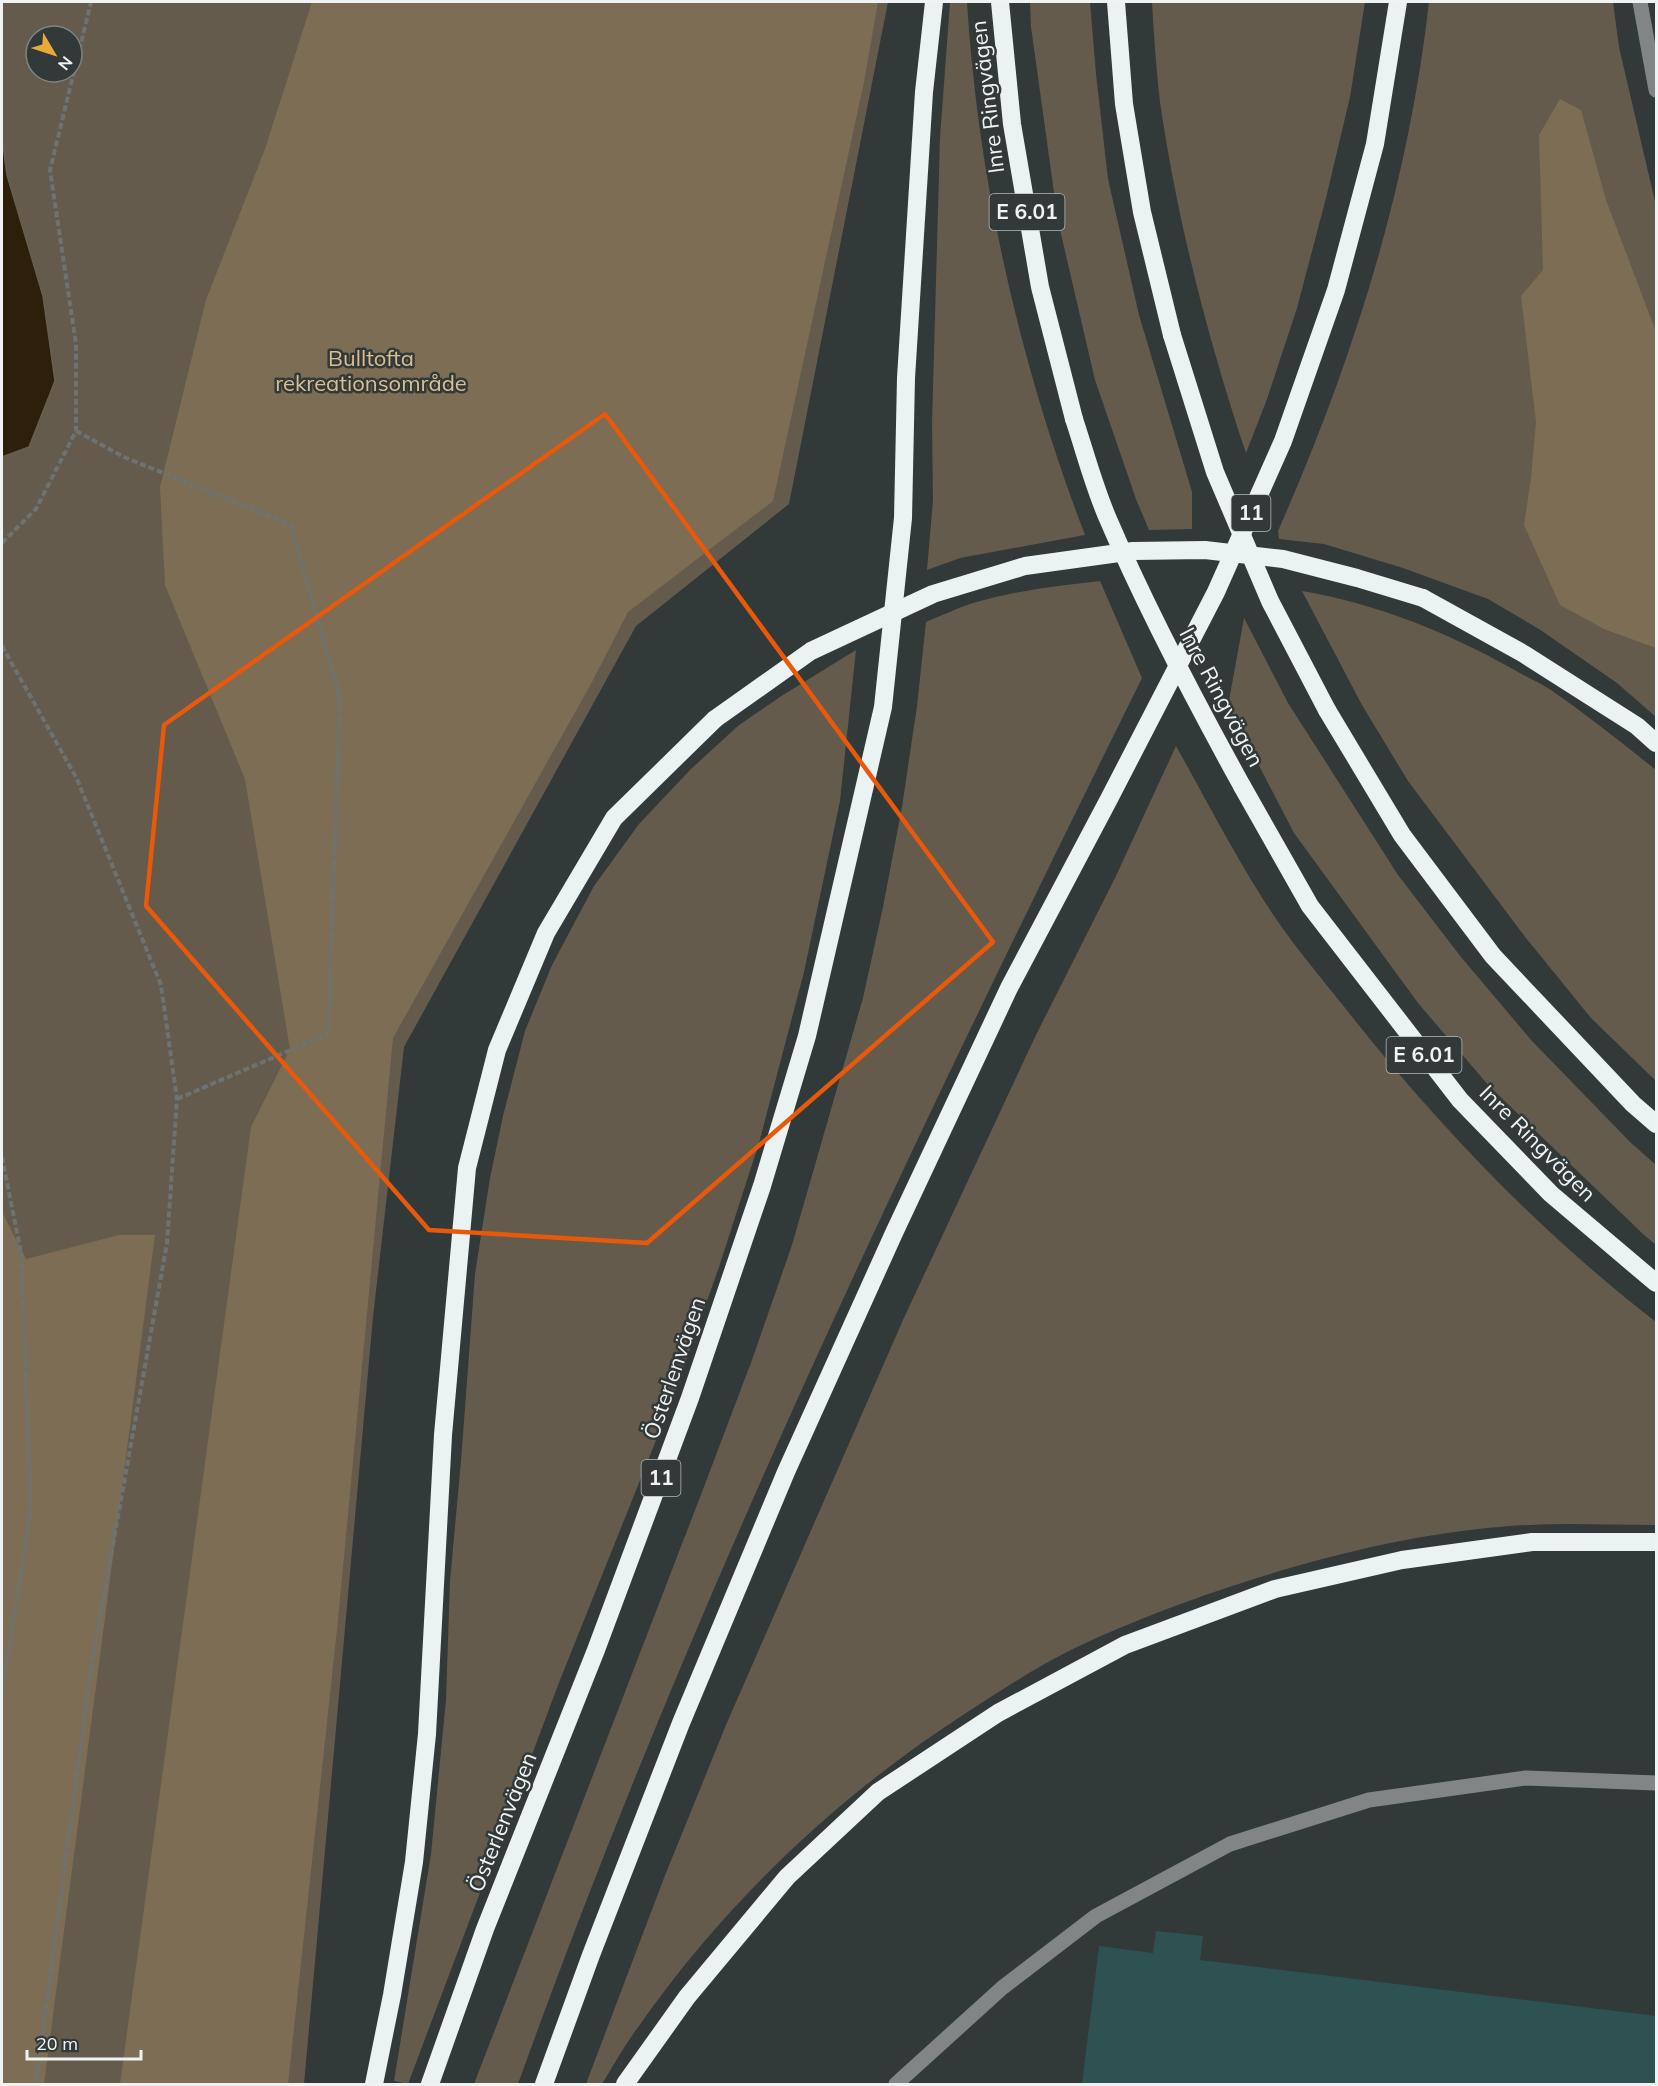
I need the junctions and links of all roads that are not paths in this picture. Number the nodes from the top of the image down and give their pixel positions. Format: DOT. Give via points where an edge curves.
graph roads {
  1 [pos="934,2"];
  2 [pos="1000,2"];
  3 [pos="1116,2"];
  4 [pos="1398,2"];
  5 [pos="1640,2"];
  6 [pos="1656,90"];
  7 [pos="1656,743"];
  8 [pos="1656,1124"];
  9 [pos="1656,1283"];
  10 [pos="1656,1542"];
  11 [pos="1656,1783"];
  12 [pos="374,2085"];
  13 [pos="430,2085"];
  14 [pos="544,2085"];
  15 [pos="626,2085"];
  16 [pos="897,2085"];
  1 -- 13 [label="highway, Österlenvägen / 11" via="924,92 906,378 903,518 883,707 807,1036 762,1186 690,1398 596,1650 485,1929"];
  2 -- 9 [label="highway, Inre Ringvägen / E 6.01, bridge" via="1012,124 1040,287 1074,419 1107,518 1204,716 1310,906 1460,1100 1551,1194"];
  3 -- 8 [label="highway, bridge" via="1124,104 1142,212 1172,335 1215,472 1270,601 1327,710 1402,835 1493,956"];
  4 -- 14 [label="highway, 11" via="1375,144 1336,290 1283,441 1216,592 1009,988 786,1472 677,1734"];
  5 -- 6 [label="street"];
  7 -- 12 [label="highway, bridge" via="1637,726 1524,654 1423,598 1283,559 1205,550 1133,551 1025,566 933,594 811,651 715,719 614,818 546,933 497,1050 467,1168 444,1435 427,1734 414,1862"];
  10 -- 15 [label="highway" via="1532,1542 1402,1560 1275,1589 1125,1645 998,1713 878,1792 787,1877 687,1997"];
  11 -- 16 [label="street" via="1526,1778 1369,1800 1230,1844 1096,1916 1002,1988"];
}
